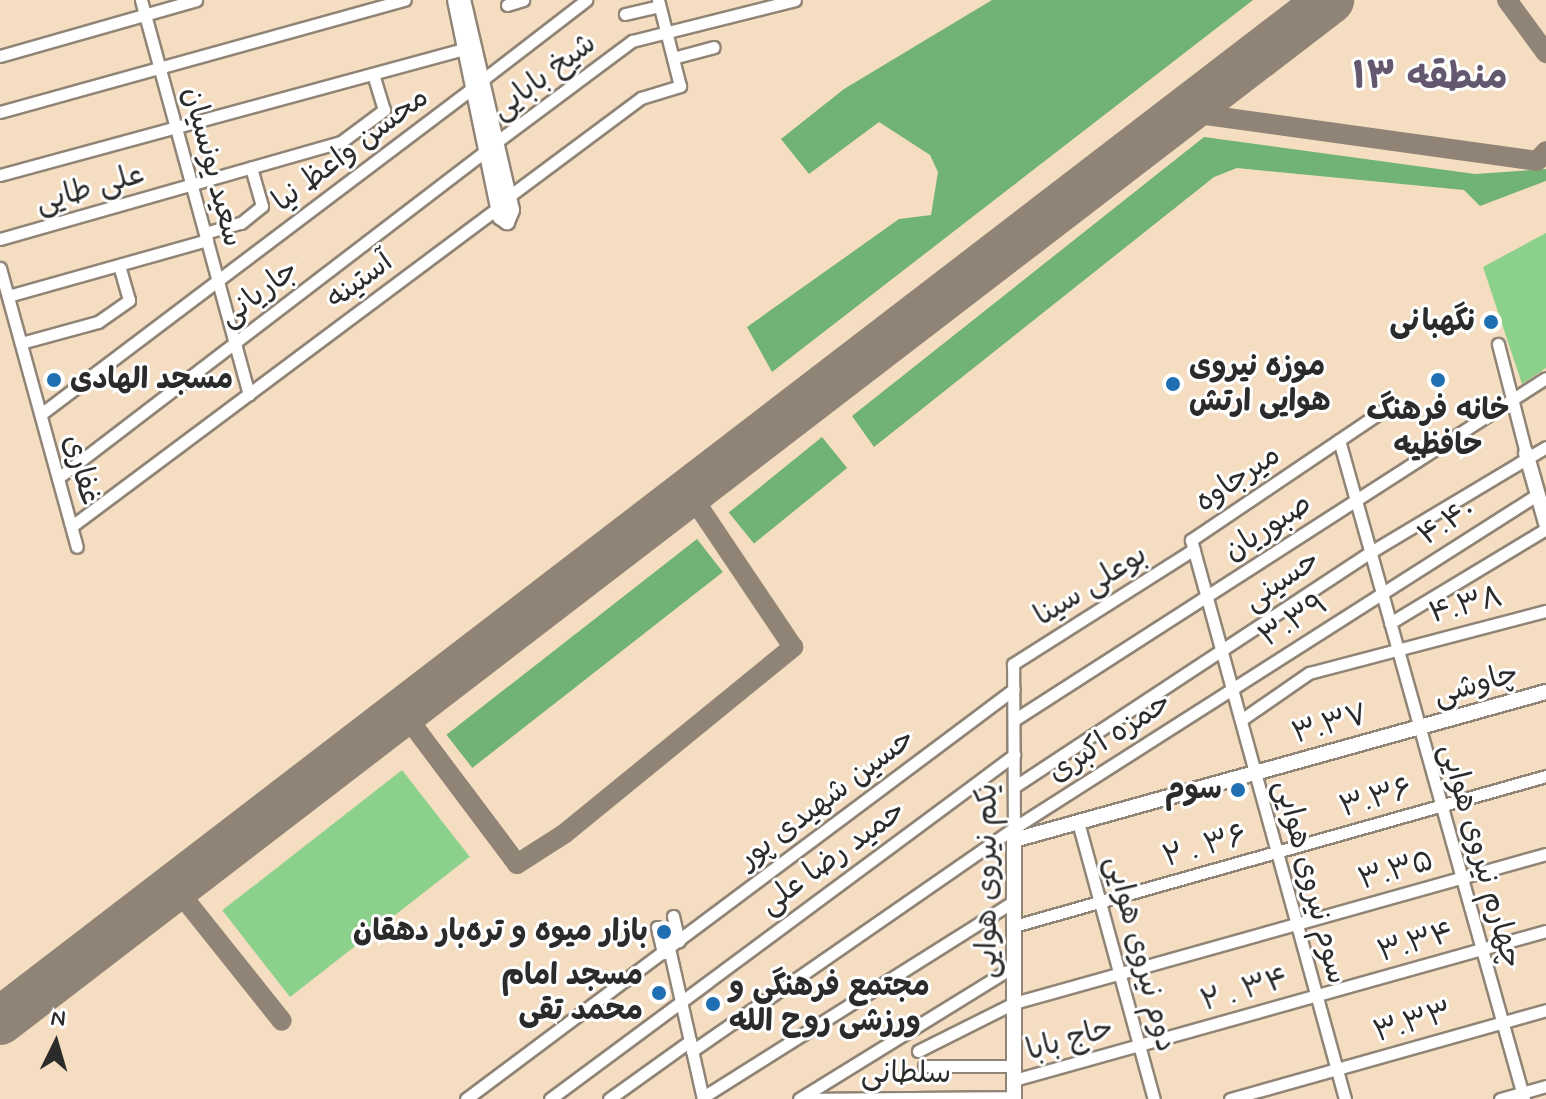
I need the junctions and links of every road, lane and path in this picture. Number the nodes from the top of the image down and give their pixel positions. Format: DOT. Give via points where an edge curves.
graph roads {
  1 [pos="141,0"];
  2 [pos="196,0"];
  3 [pos="405,0"];
  4 [pos="455,0"];
  5 [pos="463,0"];
  6 [pos="523,0"];
  7 [pos="586,0"];
  8 [pos="795,0"];
  9 [pos="659,3"];
  10 [pos="507,5"];
  11 [pos="145,14"];
  12 [pos="625,14"];
  13 [pos="666,33"];
  14 [pos="714,47"];
  15 [pos="465,49"];
  16 [pos="0,56"];
  17 [pos="673,58"];
  18 [pos="160,68"];
  19 [pos="373,74"];
  20 [pos="477,84"];
  21 [pos="0,112"];
  22 [pos="176,128"];
  23 [pos="492,146"];
  24 [pos="251,168"];
  25 [pos="0,175"];
  26 [pos="192,185"];
  27 [pos="504,202"];
  28 [pos="206,236"];
  29 [pos="0,239"];
  30 [pos="119,265"];
  31 [pos="0,268"];
  32 [pos="218,280"];
  33 [pos="8,296"];
  34 [pos="235,342"];
  35 [pos="21,343"];
  36 [pos="1498,344"];
  37 [pos="1546,378"];
  38 [pos="249,394"];
  39 [pos="1513,400"];
  40 [pos="1391,405"];
  41 [pos="41,414"];
  42 [pos="1339,440"];
  43 [pos="1546,447"];
  44 [pos="1526,453"];
  45 [pos="58,478"];
  46 [pos="1538,494"];
  47 [pos="1356,500"];
  48 [pos="1546,523"];
  49 [pos="72,526"];
  50 [pos="1546,529"];
  51 [pos="1192,544"];
  52 [pos="77,547"];
  53 [pos="1369,553"];
  54 [pos="1382,593"];
  55 [pos="1207,596"];
  56 [pos="1546,611"];
  57 [pos="1390,623"];
  58 [pos="1398,649"];
  59 [pos="1221,650"];
  60 [pos="1013,664"];
  61 [pos="1014,689"];
  62 [pos="1232,689"];
  63 [pos="1546,692"];
  64 [pos="1014,720"];
  65 [pos="1241,720"];
  66 [pos="1419,727"];
  67 [pos="1014,755"];
  68 [pos="1255,773"];
  69 [pos="1546,776"];
  70 [pos="1014,787"];
  71 [pos="1441,806"];
  72 [pos="1078,822"];
  73 [pos="1014,834"];
  74 [pos="1277,852"];
  75 [pos="1546,854"];
  76 [pos="1462,878"];
  77 [pos="1014,901"];
  78 [pos="1100,901"];
  79 [pos="673,916"];
  80 [pos="1297,924"];
  81 [pos="1014,926"];
  82 [pos="657,927"];
  83 [pos="1546,931"];
  84 [pos="670,947"];
  85 [pos="1482,950"];
  86 [pos="1014,966"];
  87 [pos="1120,973"];
  88 [pos="1317,996"];
  89 [pos="681,1000"];
  90 [pos="1014,1003"];
  91 [pos="1546,1010"];
  92 [pos="1502,1022"];
  93 [pos="1140,1045"];
  94 [pos="691,1046"];
  95 [pos="918,1051"];
  96 [pos="924,1066"];
  97 [pos="1337,1069"];
  98 [pos="1014,1073"];
  99 [pos="1546,1086"];
  100 [pos="1523,1096"];
  101 [pos="703,1098"];
  102 [pos="1014,1098"];
  103 [pos="466,1099"];
  104 [pos="550,1099"];
  105 [pos="609,1099"];
  106 [pos="799,1099"];
  107 [pos="1154,1099"];
  108 [pos="1230,1099"];
  109 [pos="1345,1099"];
  110 [pos="1500,1099"];
  1 -- 11 [label="street, سعید یونسیان"];
  2 -- 11 [label="street"];
  3 -- 18 [label="street"];
  4 -- 15 [label="main road"];
  5 -- 20 [label="main road"];
  6 -- 10 [label="street"];
  7 -- 20 [label="street, محسن واعظ نیا"];
  8 -- 13 [label="street, شیخ بابایی"];
  9 -- 12 [label="street"];
  9 -- 13 [label="street"];
  11 -- 16 [label="street"];
  11 -- 18 [label="street, سعید یونسیان"];
  13 -- 17 [label="street"];
  13 -- 23 [label="street, شیخ بابایی" via="632,41"];
  14 -- 17 [label="street"];
  15 -- 19 [label="street"];
  15 -- 20 [label="main road"];
  17 -- 27 [label="street, آستینه" via="680,86 641,98"];
  18 -- 21 [label="street"];
  18 -- 22 [label="street, سعید یونسیان"];
  19 -- 22 [label="street"];
  19 -- 24 [label="street, علی طایی" via="384,110 341,142"];
  20 -- 23 [label="main road"];
  20 -- 32 [label="street, محسن واعظ نیا"];
  22 -- 25 [label="street"];
  22 -- 26 [label="street, سعید یونسیان"];
  23 -- 27 [label="main road"];
  23 -- 34 [label="street, جاریانی"];
  24 -- 26 [label="street, علی طایی"];
  24 -- 28 [label="street" via="262,206 241,223"];
  26 -- 28 [label="street, سعید یونسیان"];
  26 -- 29 [label="street, علی طایی"];
  27 -- 38 [label="street, آستینه"];
  28 -- 30 [label="street"];
  28 -- 32 [label="street, سعید یونسیان"];
  30 -- 33 [label="street"];
  30 -- 35 [label="street" via="129,300 98,322"];
  31 -- 33 [label="street, غفاری"];
  32 -- 34 [label="street, سعید یونسیان"];
  32 -- 41 [label="street, محسن واعظ نیا"];
  33 -- 35 [label="street, غفاری"];
  34 -- 38 [label="street, سعید یونسیان"];
  34 -- 45 [label="street, جاریانی"];
  35 -- 41 [label="street, غفاری"];
  36 -- 39 [label="street"];
  37 -- 39 [label="street, صبوریان"];
  38 -- 49 [label="street, آستینه"];
  39 -- 44 [label="street"];
  39 -- 47 [label="street, صبوریان"];
  40 -- 42 [label="street, میرجاوه"];
  41 -- 45 [label="street, غفاری"];
  42 -- 47 [label="street, چهارم نیروی هوایی"];
  42 -- 51 [label="street, میرجاوه"];
  43 -- 44 [label="street, حسینی"];
  44 -- 46 [label="main road"];
  44 -- 53 [label="street, حسینی"];
  45 -- 49 [label="street, غفاری"];
  46 -- 48 [label="main road"];
  46 -- 54 [label="street, ۴.۴۰"];
  47 -- 53 [label="street, چهارم نیروی هوایی"];
  47 -- 55 [label="street, صبوریان"];
  49 -- 52 [label="street, غفاری"];
  50 -- 57 [label="street"];
  51 -- 55 [label="street, سوم نیروی هوایی"];
  51 -- 60 [label="street, بوعلی سینا"];
  53 -- 54 [label="street, چهارم نیروی هوایی"];
  53 -- 59 [label="street, حسینی"];
  54 -- 57 [label="street, چهارم نیروی هوایی"];
  54 -- 62 [label="street, ۳.۳۹"];
  55 -- 59 [label="street, سوم نیروی هوایی"];
  55 -- 64 [label="street, صبوریان"];
  56 -- 58 [label="street, ۴.۳۸"];
  57 -- 58 [label="street, چهارم نیروی هوایی"];
  58 -- 65 [label="street, ۴.۳۸" via="1309,673"];
  58 -- 66 [label="street, چهارم نیروی هوایی"];
  59 -- 62 [label="street, سوم نیروی هوایی"];
  59 -- 70 [label="street, حسینی"];
  60 -- 61 [label="street, یکم نیروی هوایی"];
  61 -- 64 [label="street, یکم نیروی هوایی"];
  61 -- 84 [label="street, حسین شهیدی پور"];
  62 -- 65 [label="street, سوم نیروی هوایی"];
  62 -- 73 [label="street, حمزه اکبری"];
  63 -- 66 [label="main road, چاوشی"];
  64 -- 67 [label="street, یکم نیروی هوایی"];
  65 -- 68 [label="street, سوم نیروی هوایی"];
  66 -- 68 [label="main road, ۳.۳۷"];
  66 -- 71 [label="street, چهارم نیروی هوایی"];
  67 -- 70 [label="street, یکم نیروی هوایی"];
  67 -- 89 [label="street, حمید رضا علی"];
  68 -- 72 [label="main road, ۳.۳۷"];
  68 -- 74 [label="street, سوم نیروی هوایی"];
  69 -- 71 [label="street, ۳.۳۶"];
  70 -- 73 [label="street, یکم نیروی هوایی"];
  71 -- 74 [label="street, ۳.۳۶"];
  71 -- 76 [label="street, چهارم نیروی هوایی"];
  72 -- 73 [label="main road, ۳.۳۷"];
  72 -- 78 [label="street, دوم نیروی هوایی"];
  73 -- 77 [label="main road, یکم نیروی هوایی"];
  73 -- 94 [label="street, حمزه اکبری"];
  74 -- 78 [label="street, ۲ . ۳۶"];
  74 -- 80 [label="street, سوم نیروی هوایی"];
  75 -- 76 [label="street, ۳.۳۵"];
  76 -- 80 [label="street, ۳.۳۵"];
  76 -- 85 [label="street, چهارم نیروی هوایی"];
  77 -- 81 [label="main road, یکم نیروی هوایی"];
  77 -- 101 [label="street"];
  78 -- 81 [label="street, ۲ . ۳۶"];
  78 -- 87 [label="street, دوم نیروی هوایی"];
  79 -- 84 [label="street"];
  80 -- 87 [label="street, ۳.۳۵"];
  80 -- 88 [label="street, سوم نیروی هوایی"];
  81 -- 86 [label="main road, یکم نیروی هوایی"];
  82 -- 84 [label="street"];
  83 -- 85 [label="street, ۳.۳۴"];
  84 -- 89 [label="street"];
  84 -- 103 [label="street, حسین شهیدی پور"];
  85 -- 88 [label="street, ۳.۳۴"];
  85 -- 92 [label="street, چهارم نیروی هوایی"];
  86 -- 90 [label="main road, یکم نیروی هوایی"];
  86 -- 106 [label="street"];
  87 -- 90 [label="street, ۳.۳۵"];
  87 -- 93 [label="street, دوم نیروی هوایی"];
  88 -- 93 [label="street, ۲ . ۳۴"];
  88 -- 97 [label="street, سوم نیروی هوایی"];
  89 -- 94 [label="street"];
  89 -- 104 [label="street, حمید رضا علی"];
  90 -- 95 [label="street, ۳.۳۵"];
  90 -- 98 [label="main road, یکم نیروی هوایی"];
  91 -- 92 [label="street, ۳.۳۳"];
  92 -- 97 [label="street, ۳.۳۳"];
  92 -- 100 [label="street, چهارم نیروی هوایی"];
  93 -- 98 [label="street, حاج بابا"];
  93 -- 107 [label="street, دوم نیروی هوایی"];
  94 -- 101 [label="street"];
  94 -- 105 [label="street, حمزه اکبری"];
  96 -- 98 [label="street, حاج بابا"];
  97 -- 108 [label="street, ۳.۳۳"];
  97 -- 109 [label="street, سوم نیروی هوایی"];
  98 -- 102 [label="main road, یکم نیروی هوایی"];
  99 -- 100 [label="street"];
  100 -- 110 [label="street"];
  102 -- 106 [label="street, سلطانی"];
}
